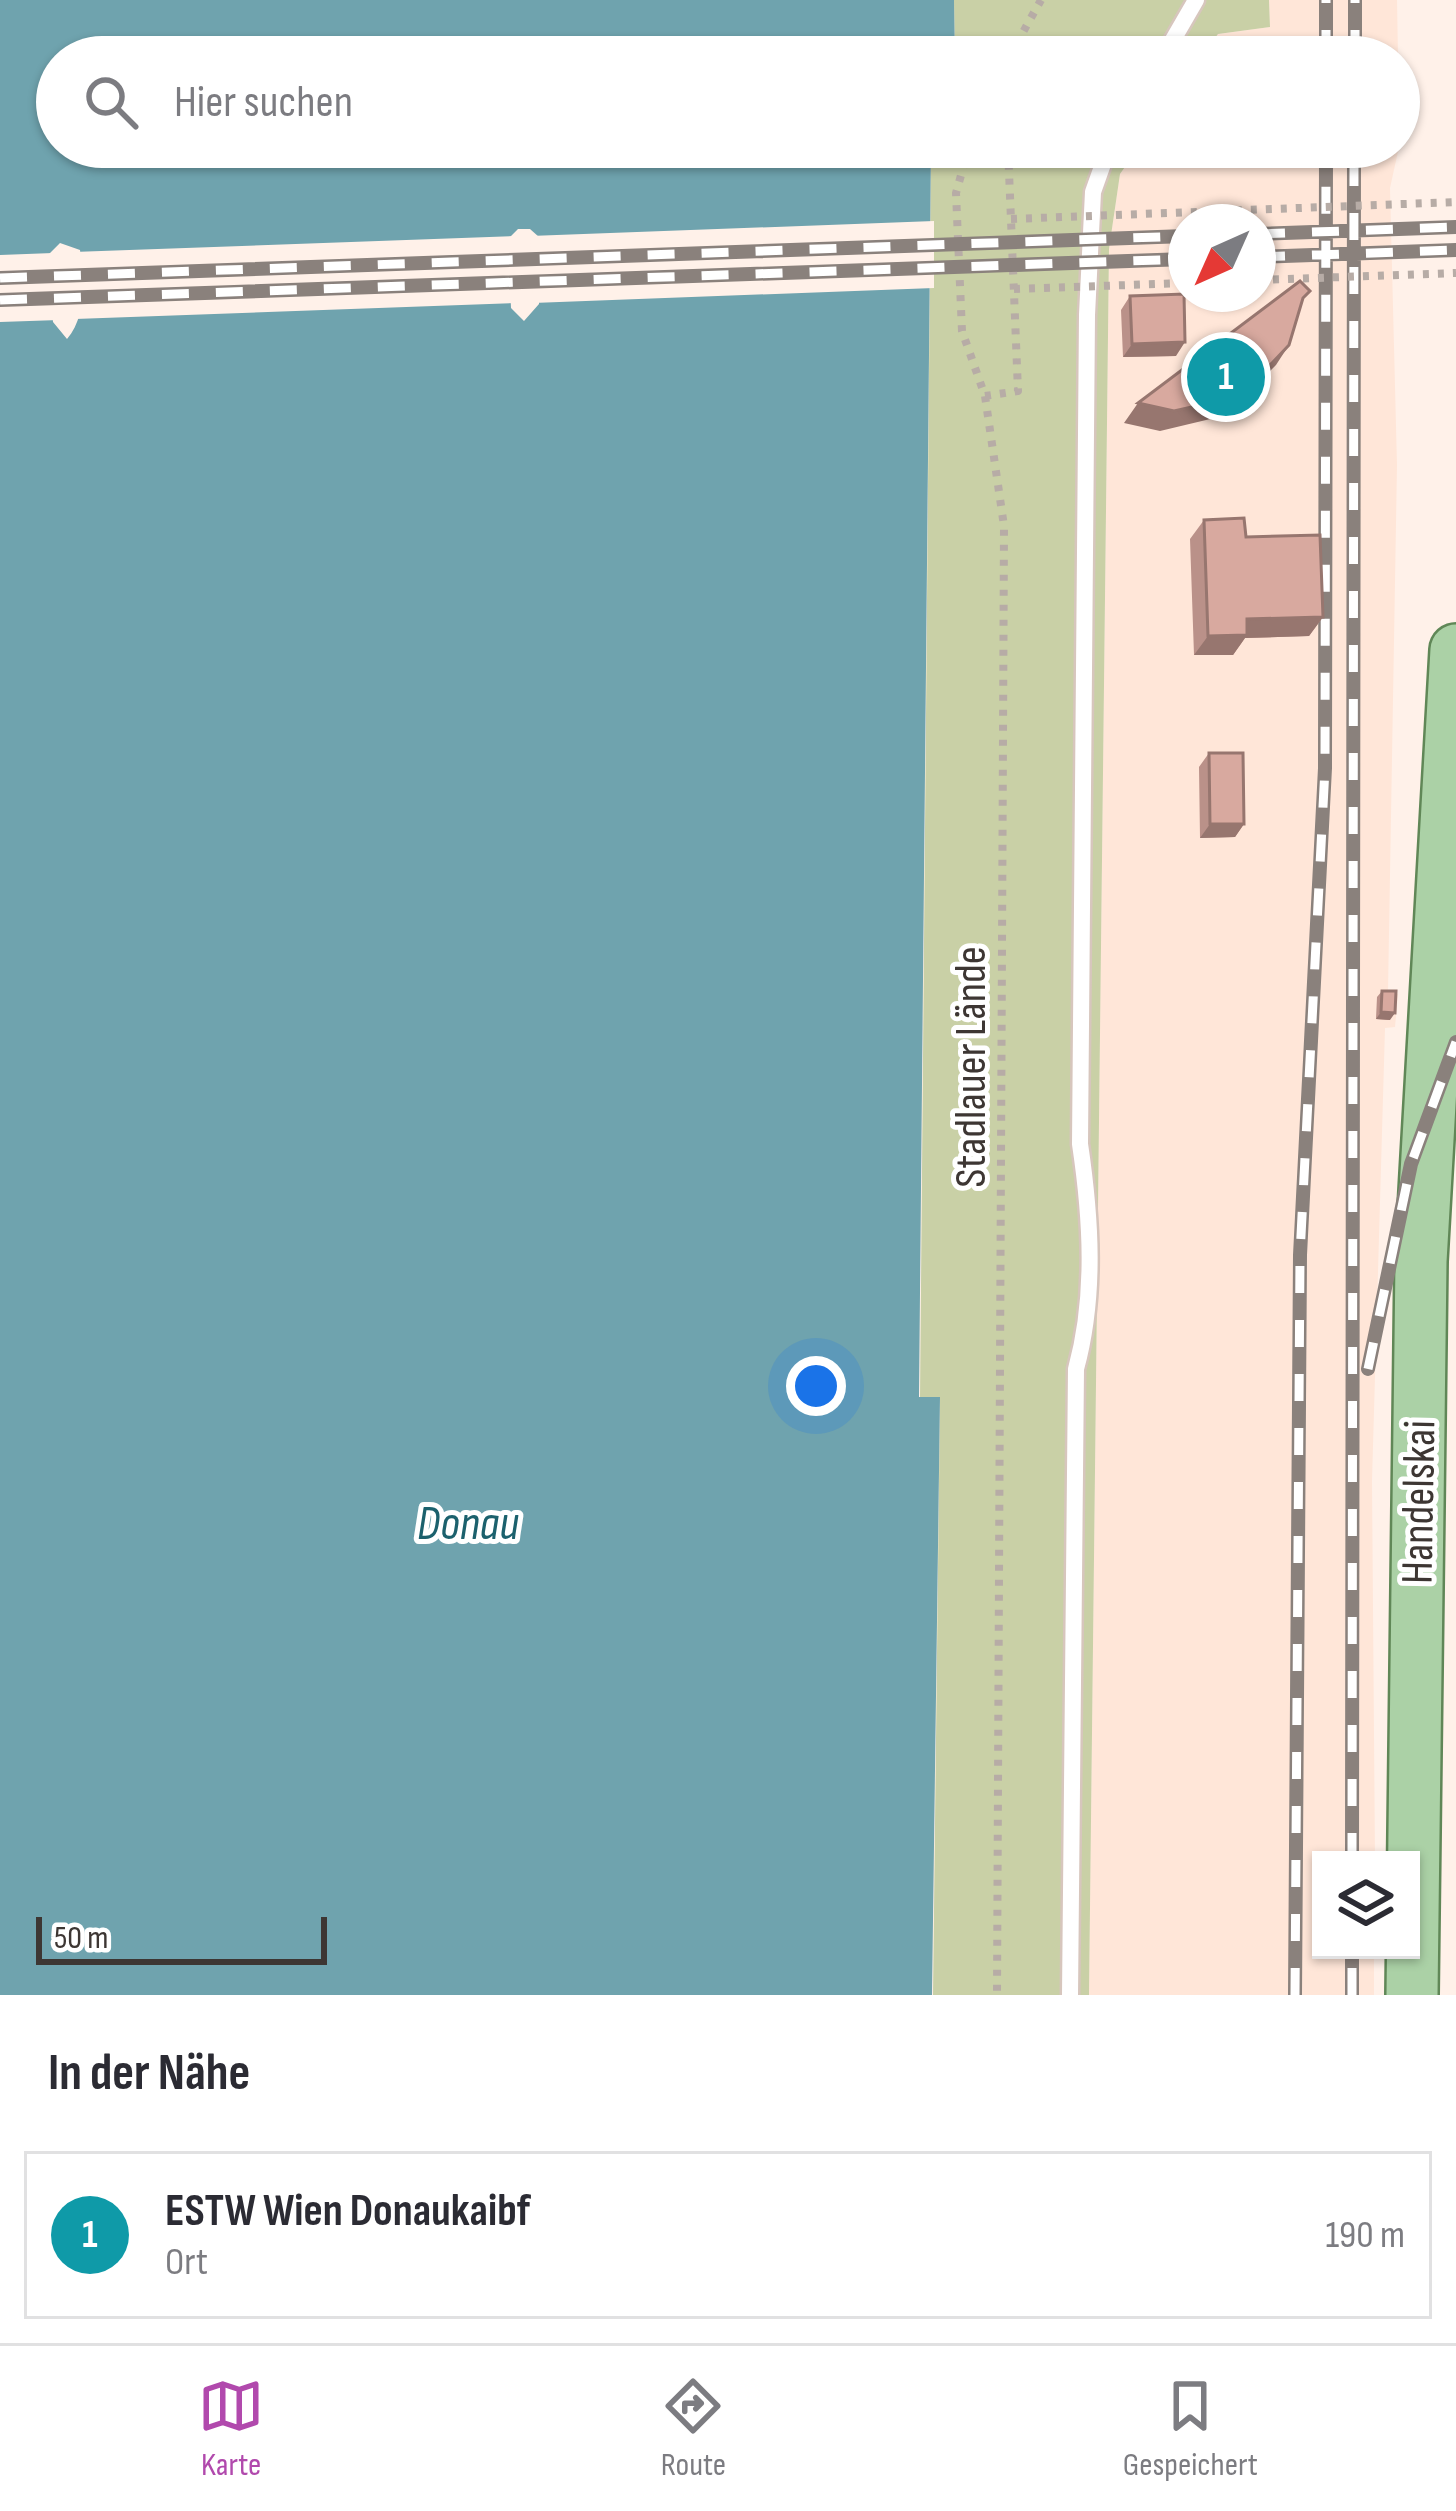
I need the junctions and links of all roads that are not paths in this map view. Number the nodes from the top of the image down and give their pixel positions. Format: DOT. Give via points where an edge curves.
graph roads {
  1 [pos="1195,1"];
  2 [pos="1175,36"];
  3 [pos="1101,168"];
  4 [pos="1455,678"];
  5 [pos="1070,1995"];
  6 [pos="1412,1995"];
  1 -- 2 [label="lane"];
  3 -- 5 [label="lane" via="1087,315 1080,1144 1089,1324 1076,1369"];
  4 -- 6 [label="main road, Handelskai" via="1421,1261"];
}
